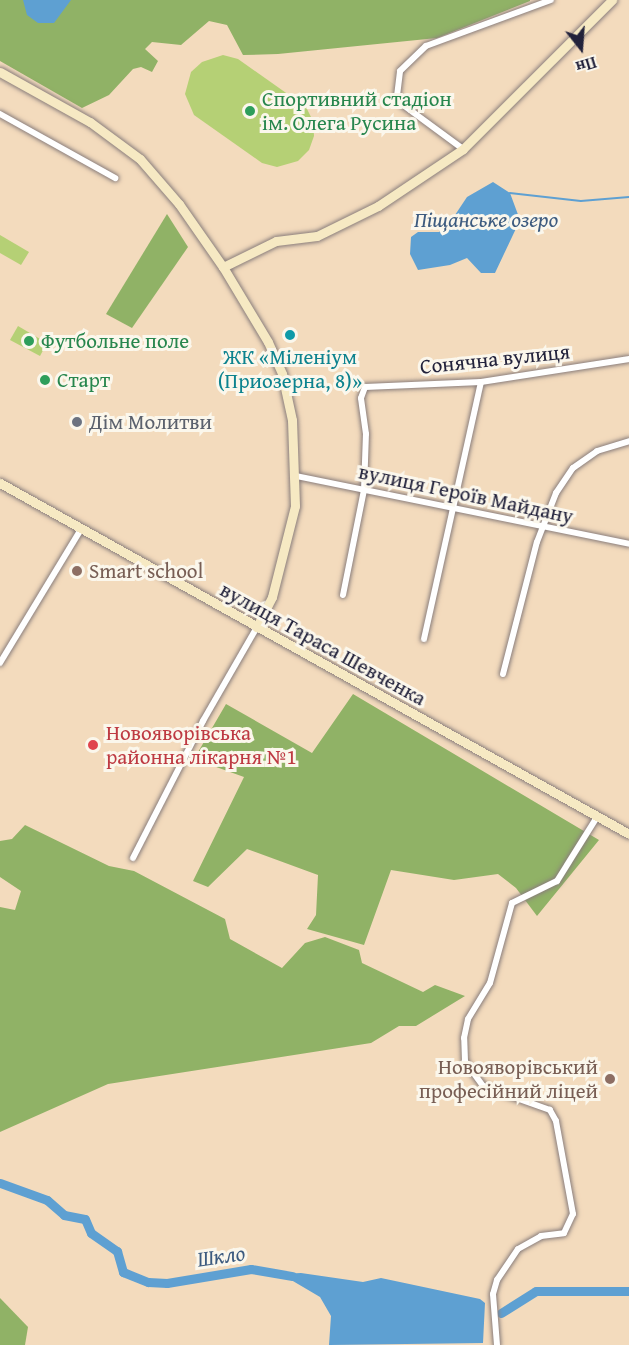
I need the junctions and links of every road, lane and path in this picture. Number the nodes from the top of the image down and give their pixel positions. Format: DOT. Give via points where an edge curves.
graph roads {
  1 [pos="550,0"];
  2 [pos="612,0"];
  3 [pos="0,72"];
  4 [pos="0,114"];
  5 [pos="463,148"];
  6 [pos="116,178"];
  7 [pos="223,267"];
  8 [pos="629,359"];
  9 [pos="480,382"];
  10 [pos="629,441"];
  11 [pos="296,476"];
  12 [pos="0,483"];
  13 [pos="364,490"];
  14 [pos="455,508"];
  15 [pos="544,527"];
  16 [pos="81,529"];
  17 [pos="629,544"];
  18 [pos="343,594"];
  19 [pos="257,627"];
  20 [pos="424,639"];
  21 [pos="0,663"];
  22 [pos="503,674"];
  23 [pos="597,818"];
  24 [pos="629,834"];
  25 [pos="133,858"];
  26 [pos="497,1345"];
  1 -- 5 [label="street" via="426,46 400,71 397,96 403,105"];
  2 -- 5 [label="street"];
  3 -- 7 [label="street" via="90,122 133,153 179,204"];
  4 -- 6 [label="street"];
  5 -- 7 [label="street" via="378,206 318,236 276,241"];
  7 -- 11 [label="street" via="261,328 282,374 292,420"];
  8 -- 9 [label="street, Сонячна вулиця"];
  9 -- 13 [label="street, Сонячна вулиця" via="365,387 361,398 366,434"];
  9 -- 14 [label="street"];
  10 -- 15 [label="street" via="597,452 573,468 556,493"];
  11 -- 13 [label="street, вулиця Героїв Майдану"];
  11 -- 19 [label="street" via="295,506 285,550 272,597"];
  12 -- 16 [label="street, вулиця Тараса Шевченка"];
  13 -- 14 [label="street, вулиця Героїв Майдану"];
  13 -- 18 [label="street"];
  14 -- 15 [label="street, вулиця Героїв Майдану"];
  14 -- 20 [label="street"];
  15 -- 17 [label="street, вулиця Героїв Майдану"];
  15 -- 22 [label="street"];
  16 -- 19 [label="street, вулиця Тараса Шевченка"];
  16 -- 21 [label="street"];
  19 -- 23 [label="street, вулиця Тараса Шевченка"];
  19 -- 25 [label="street" via="203,721"];
  23 -- 24 [label="street, вулиця Тараса Шевченка"];
  23 -- 26 [label="street" via="557,880 512,903 490,983 468,1020 464,1038 465,1061 483,1086 549,1110 556,1120 573,1214 564,1233 541,1236 518,1249 497,1280 493,1294"];
}
